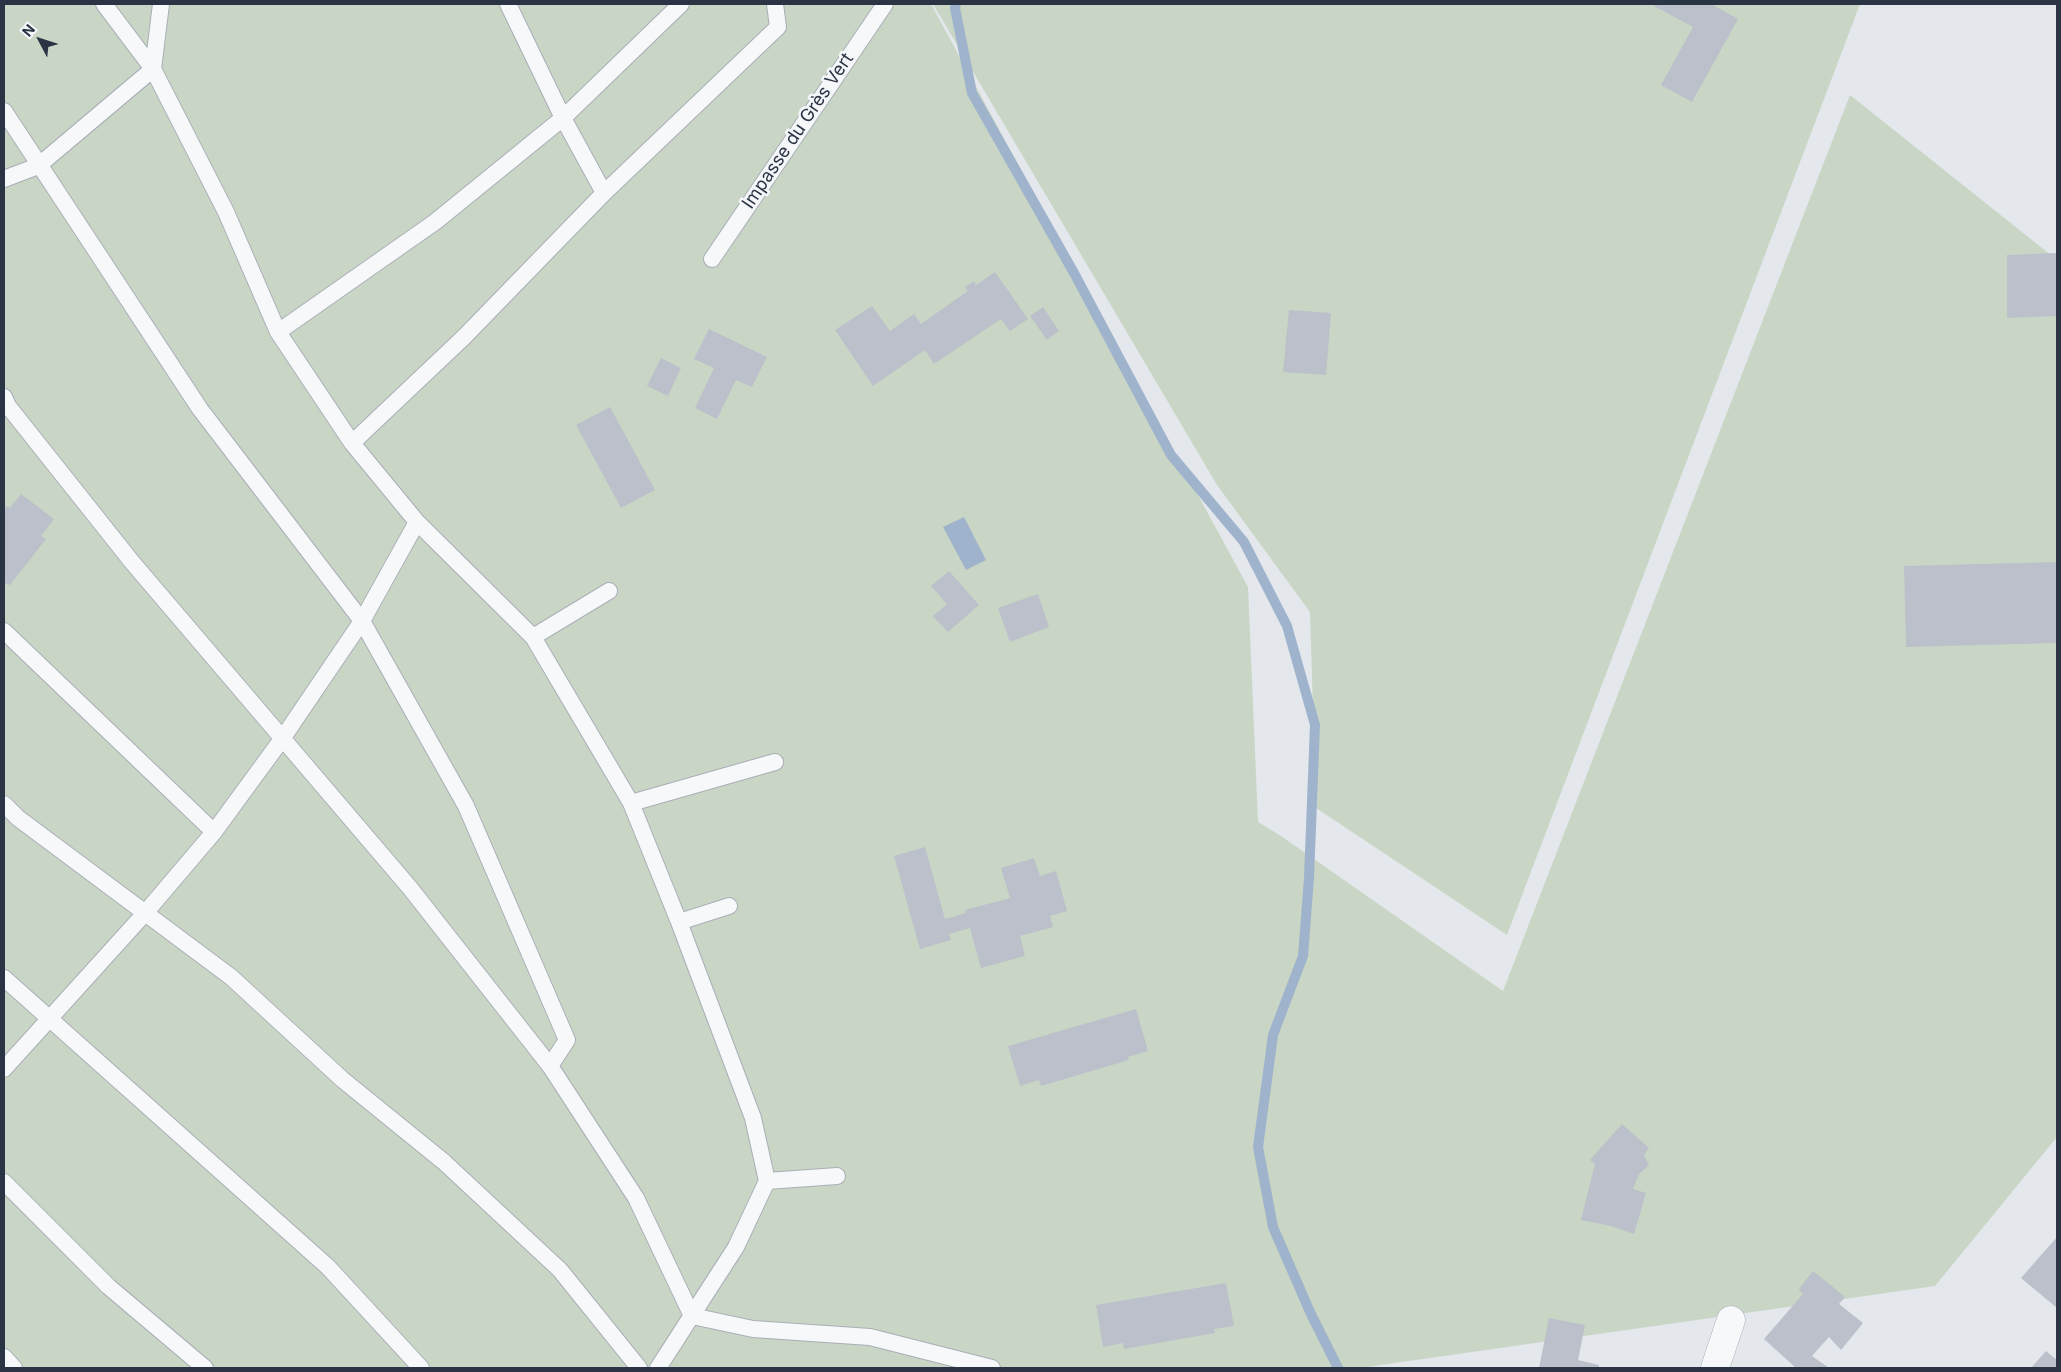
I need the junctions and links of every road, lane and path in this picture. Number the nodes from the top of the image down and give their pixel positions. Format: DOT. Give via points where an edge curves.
graph roads {
  1 [pos="104,4"];
  2 [pos="161,4"];
  3 [pos="508,4"];
  4 [pos="682,4"];
  5 [pos="775,4"];
  6 [pos="884,4"];
  7 [pos="153,69"];
  8 [pos="4,111"];
  9 [pos="563,118"];
  10 [pos="38,166"];
  11 [pos="4,179"];
  12 [pos="604,193"];
  13 [pos="712,259"];
  14 [pos="278,332"];
  15 [pos="4,398"];
  16 [pos="352,443"];
  17 [pos="417,522"];
  18 [pos="609,591"];
  19 [pos="362,621"];
  20 [pos="4,631"];
  21 [pos="534,637"];
  22 [pos="282,739"];
  23 [pos="775,762"];
  24 [pos="631,803"];
  25 [pos="4,804"];
  26 [pos="214,832"];
  27 [pos="729,906"];
  28 [pos="146,912"];
  29 [pos="679,922"];
  30 [pos="4,978"];
  31 [pos="49,1018"];
  32 [pos="550,1066"];
  33 [pos="4,1069"];
  34 [pos="837,1176"];
  35 [pos="767,1181"];
  36 [pos="4,1182"];
  37 [pos="692,1316"];
  38 [pos="1731,1320"];
  39 [pos="205,1368"];
  40 [pos="421,1368"];
  41 [pos="639,1368"];
  42 [pos="658,1368"];
  43 [pos="992,1368"];
  44 [pos="1715,1368"];
  1 -- 7 [label="lane"];
  2 -- 7 [label="lane"];
  3 -- 9 [label="lane"];
  4 -- 9 [label="lane"];
  5 -- 12 [label="lane" via="778,27"];
  6 -- 13 [label="lane, Impasse du Grès Vert"];
  7 -- 10 [label="lane"];
  7 -- 14 [label="lane" via="226,212"];
  8 -- 10 [label="lane"];
  9 -- 12 [label="lane"];
  9 -- 14 [label="lane" via="435,222"];
  10 -- 11 [label="lane"];
  10 -- 19 [label="lane" via="200,409"];
  12 -- 16 [label="lane" via="464,337"];
  14 -- 16 [label="lane"];
  15 -- 22 [label="lane" via="132,562"];
  16 -- 17 [label="lane"];
  17 -- 19 [label="lane"];
  17 -- 21 [label="lane"];
  18 -- 21 [label="lane"];
  19 -- 22 [label="lane"];
  19 -- 32 [label="lane" via="466,806 567,1040"];
  20 -- 26 [label="lane"];
  21 -- 24 [label="lane"];
  22 -- 26 [label="lane"];
  22 -- 32 [label="lane" via="410,888"];
  23 -- 24 [label="lane"];
  24 -- 29 [label="lane"];
  25 -- 28 [label="lane" via="18,818"];
  26 -- 28 [label="lane"];
  27 -- 29 [label="lane"];
  28 -- 31 [label="lane"];
  28 -- 41 [label="lane" via="231,977 342,1080 444,1162 560,1270"];
  29 -- 35 [label="lane" via="753,1118"];
  30 -- 31 [label="lane"];
  31 -- 33 [label="lane"];
  31 -- 40 [label="lane" via="328,1267"];
  32 -- 37 [label="lane" via="636,1198"];
  34 -- 35 [label="lane"];
  35 -- 37 [label="lane" via="736,1247"];
  36 -- 39 [label="lane" via="110,1287"];
  37 -- 42 [label="lane"];
  37 -- 43 [label="lane" via="753,1329 870,1337"];
  38 -- 44 [label="street"];
}
